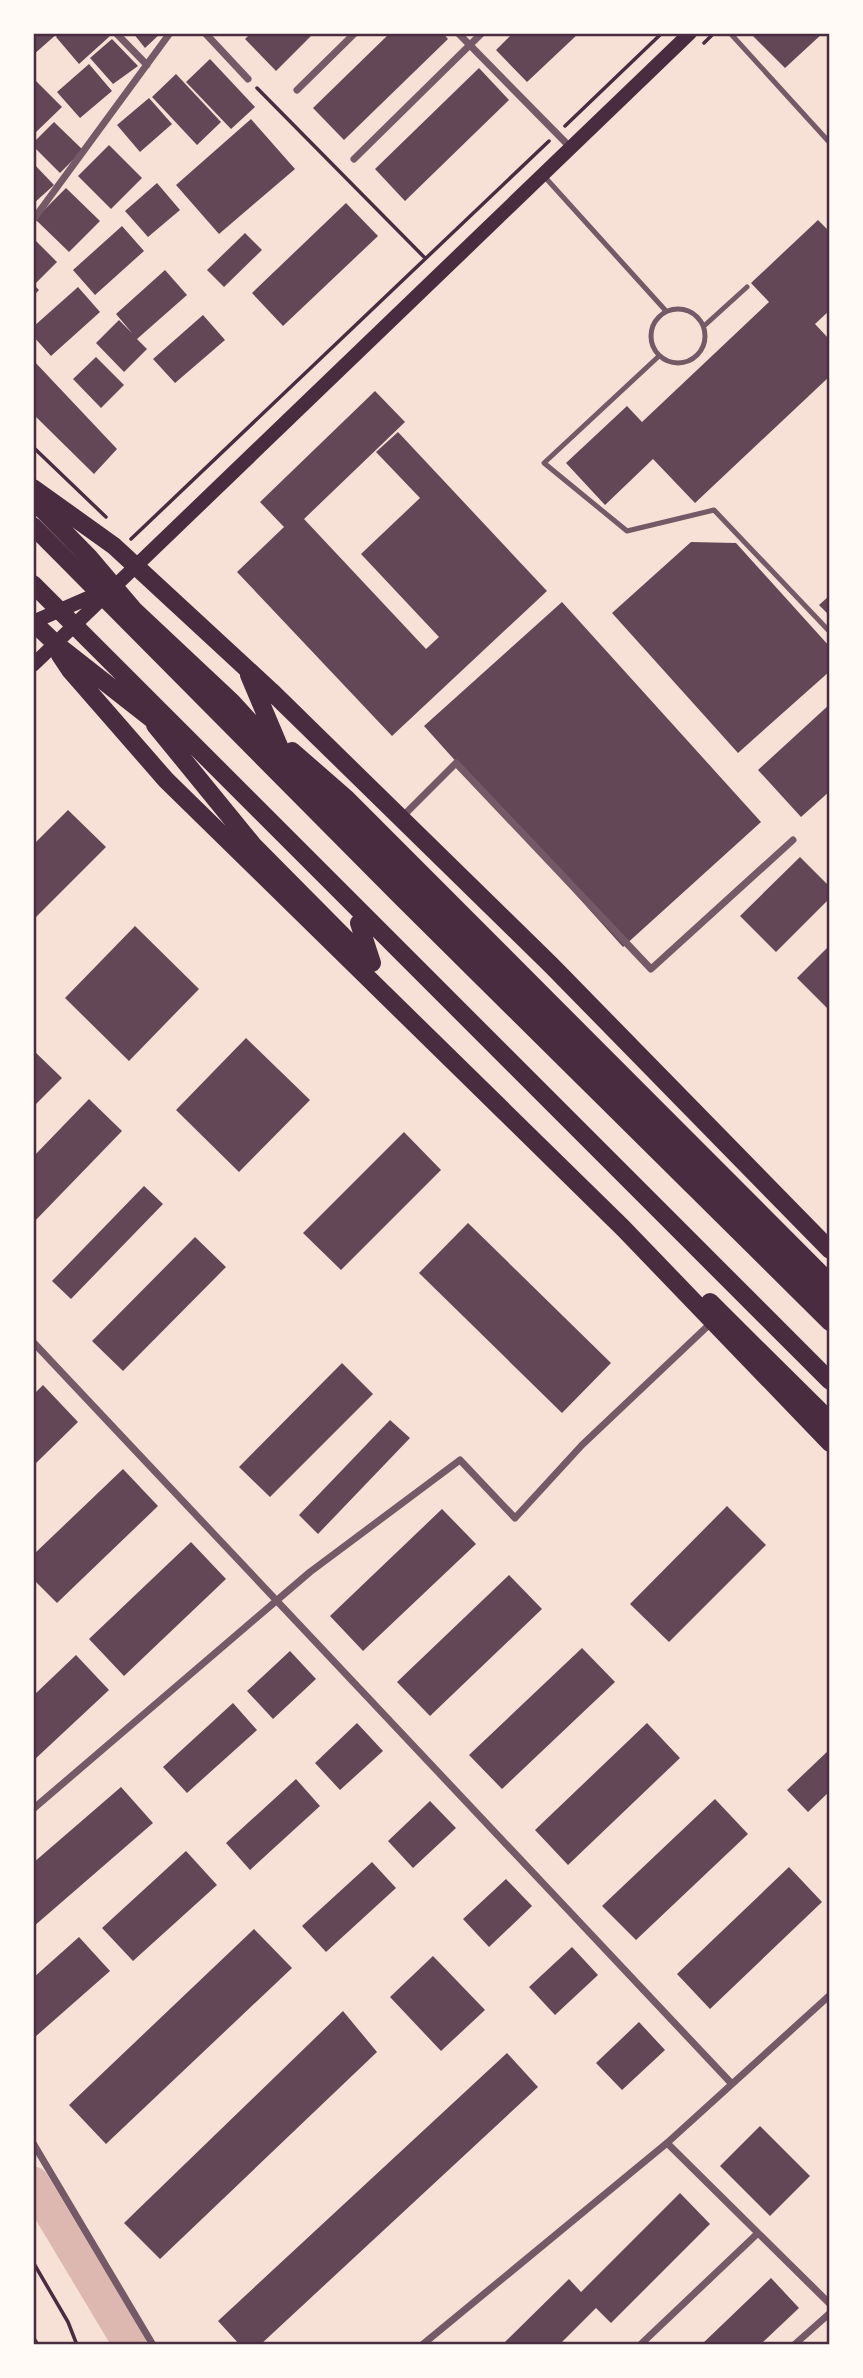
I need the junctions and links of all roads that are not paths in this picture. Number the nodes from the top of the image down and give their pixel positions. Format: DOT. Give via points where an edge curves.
graph roads {
  1 [pos="116,33"];
  2 [pos="170,33"];
  3 [pos="205,33"];
  4 [pos="355,33"];
  5 [pos="458,33"];
  6 [pos="482,33"];
  7 [pos="690,33"];
  8 [pos="730,33"];
  9 [pos="470,45"];
  10 [pos="147,65"];
  11 [pos="248,79"];
  12 [pos="297,90"];
  13 [pos="830,143"];
  14 [pos="571,148"];
  15 [pos="354,159"];
  16 [pos="543,175"];
  17 [pos="33,220"];
  18 [pos="747,287"];
  19 [pos="666,311"];
  20 [pos="704,326"];
  21 [pos="659,356"];
  22 [pos="33,488"];
  23 [pos="33,500"];
  24 [pos="33,526"];
  25 [pos="137,565"];
  26 [pos="33,584"];
  27 [pos="115,587"];
  28 [pos="113,606"];
  29 [pos="33,622"];
  30 [pos="80,632"];
  31 [pos="830,632"];
  32 [pos="56,644"];
  33 [pos="33,664"];
  34 [pos="246,667"];
  35 [pos="232,702"];
  36 [pos="264,712"];
  37 [pos="308,727"];
  38 [pos="285,759"];
  39 [pos="166,780"];
  40 [pos="244,806"];
  41 [pos="401,818"];
  42 [pos="793,840"];
  43 [pos="359,923"];
  44 [pos="381,991"];
  45 [pos="830,1250"];
  46 [pos="830,1283"];
  47 [pos="830,1302"];
  48 [pos="712,1321"];
  49 [pos="830,1322"];
  50 [pos="33,1342"];
  51 [pos="830,1381"];
  52 [pos="830,1394"];
  53 [pos="830,1421"];
  54 [pos="830,1443"];
  55 [pos="277,1601"];
  56 [pos="33,1810"];
  57 [pos="830,1994"];
  58 [pos="732,2084"];
  59 [pos="33,2143"];
  60 [pos="667,2143"];
  61 [pos="758,2233"];
  62 [pos="830,2304"];
  63 [pos="830,2313"];
  64 [pos="153,2345"];
  65 [pos="422,2345"];
  66 [pos="640,2345"];
  67 [pos="794,2345"];
  1 -- 10 [label="street"];
  2 -- 10 [label="street"];
  3 -- 11 [label="street"];
  4 -- 12 [label="street"];
  5 -- 9 [label="street"];
  6 -- 9 [label="street"];
  7 -- 14 [label="main road"];
  8 -- 13 [label="lane"];
  9 -- 14 [label="street"];
  9 -- 15 [label="street"];
  10 -- 17 [label="street"];
  14 -- 16 [label="main road"];
  16 -- 19 [label="lane"];
  16 -- 25 [label="main road"];
  18 -- 20 [label="lane"];
  19 -- 20 [label="lane" via="684,309 700,318"];
  19 -- 21 [label="lane" via="651,332"];
  20 -- 21 [label="lane" via="705,345 693,359 676,363"];
  21 -- 31 [label="lane" via="544,463 627,531 713,510"];
  22 -- 25 [label="highway"];
  23 -- 27 [label="highway"];
  24 -- 28 [label="highway"];
  25 -- 27 [label="main road"];
  25 -- 34 [label="highway"];
  26 -- 30 [label="highway"];
  27 -- 29 [label="main road"];
  27 -- 32 [label="main road"];
  27 -- 35 [label="highway"];
  28 -- 46 [label="highway" via="347,799"];
  28 -- 49 [label="highway"];
  29 -- 32 [label="highway"];
  30 -- 51 [label="highway"];
  30 -- 53 [label="highway" via="253,845"];
  32 -- 33 [label="main road"];
  32 -- 39 [label="highway" via="70,670"];
  32 -- 40 [label="highway" via="173,736"];
  34 -- 36 [label="highway"];
  34 -- 37 [label="highway"];
  35 -- 36 [label="highway"];
  35 -- 38 [label="highway"];
  36 -- 37 [label="highway"];
  36 -- 38 [label="highway"];
  37 -- 41 [label="highway"];
  38 -- 47 [label="highway"];
  39 -- 40 [label="highway"];
  39 -- 44 [label="highway"];
  40 -- 43 [label="highway"];
  41 -- 42 [label="street" via="456,763 651,969"];
  41 -- 45 [label="highway"];
  43 -- 44 [label="highway"];
  43 -- 52 [label="highway"];
  44 -- 48 [label="highway"];
  48 -- 54 [label="highway"];
  48 -- 55 [label="street" via="582,1445 515,1518 460,1460"];
  50 -- 55 [label="street"];
  55 -- 56 [label="street"];
  55 -- 58 [label="street"];
  57 -- 58 [label="street"];
  58 -- 60 [label="street"];
  59 -- 64 [label="street"];
  60 -- 61 [label="street"];
  60 -- 65 [label="street"];
  61 -- 62 [label="street"];
  61 -- 66 [label="street"];
  63 -- 67 [label="street"];
}
